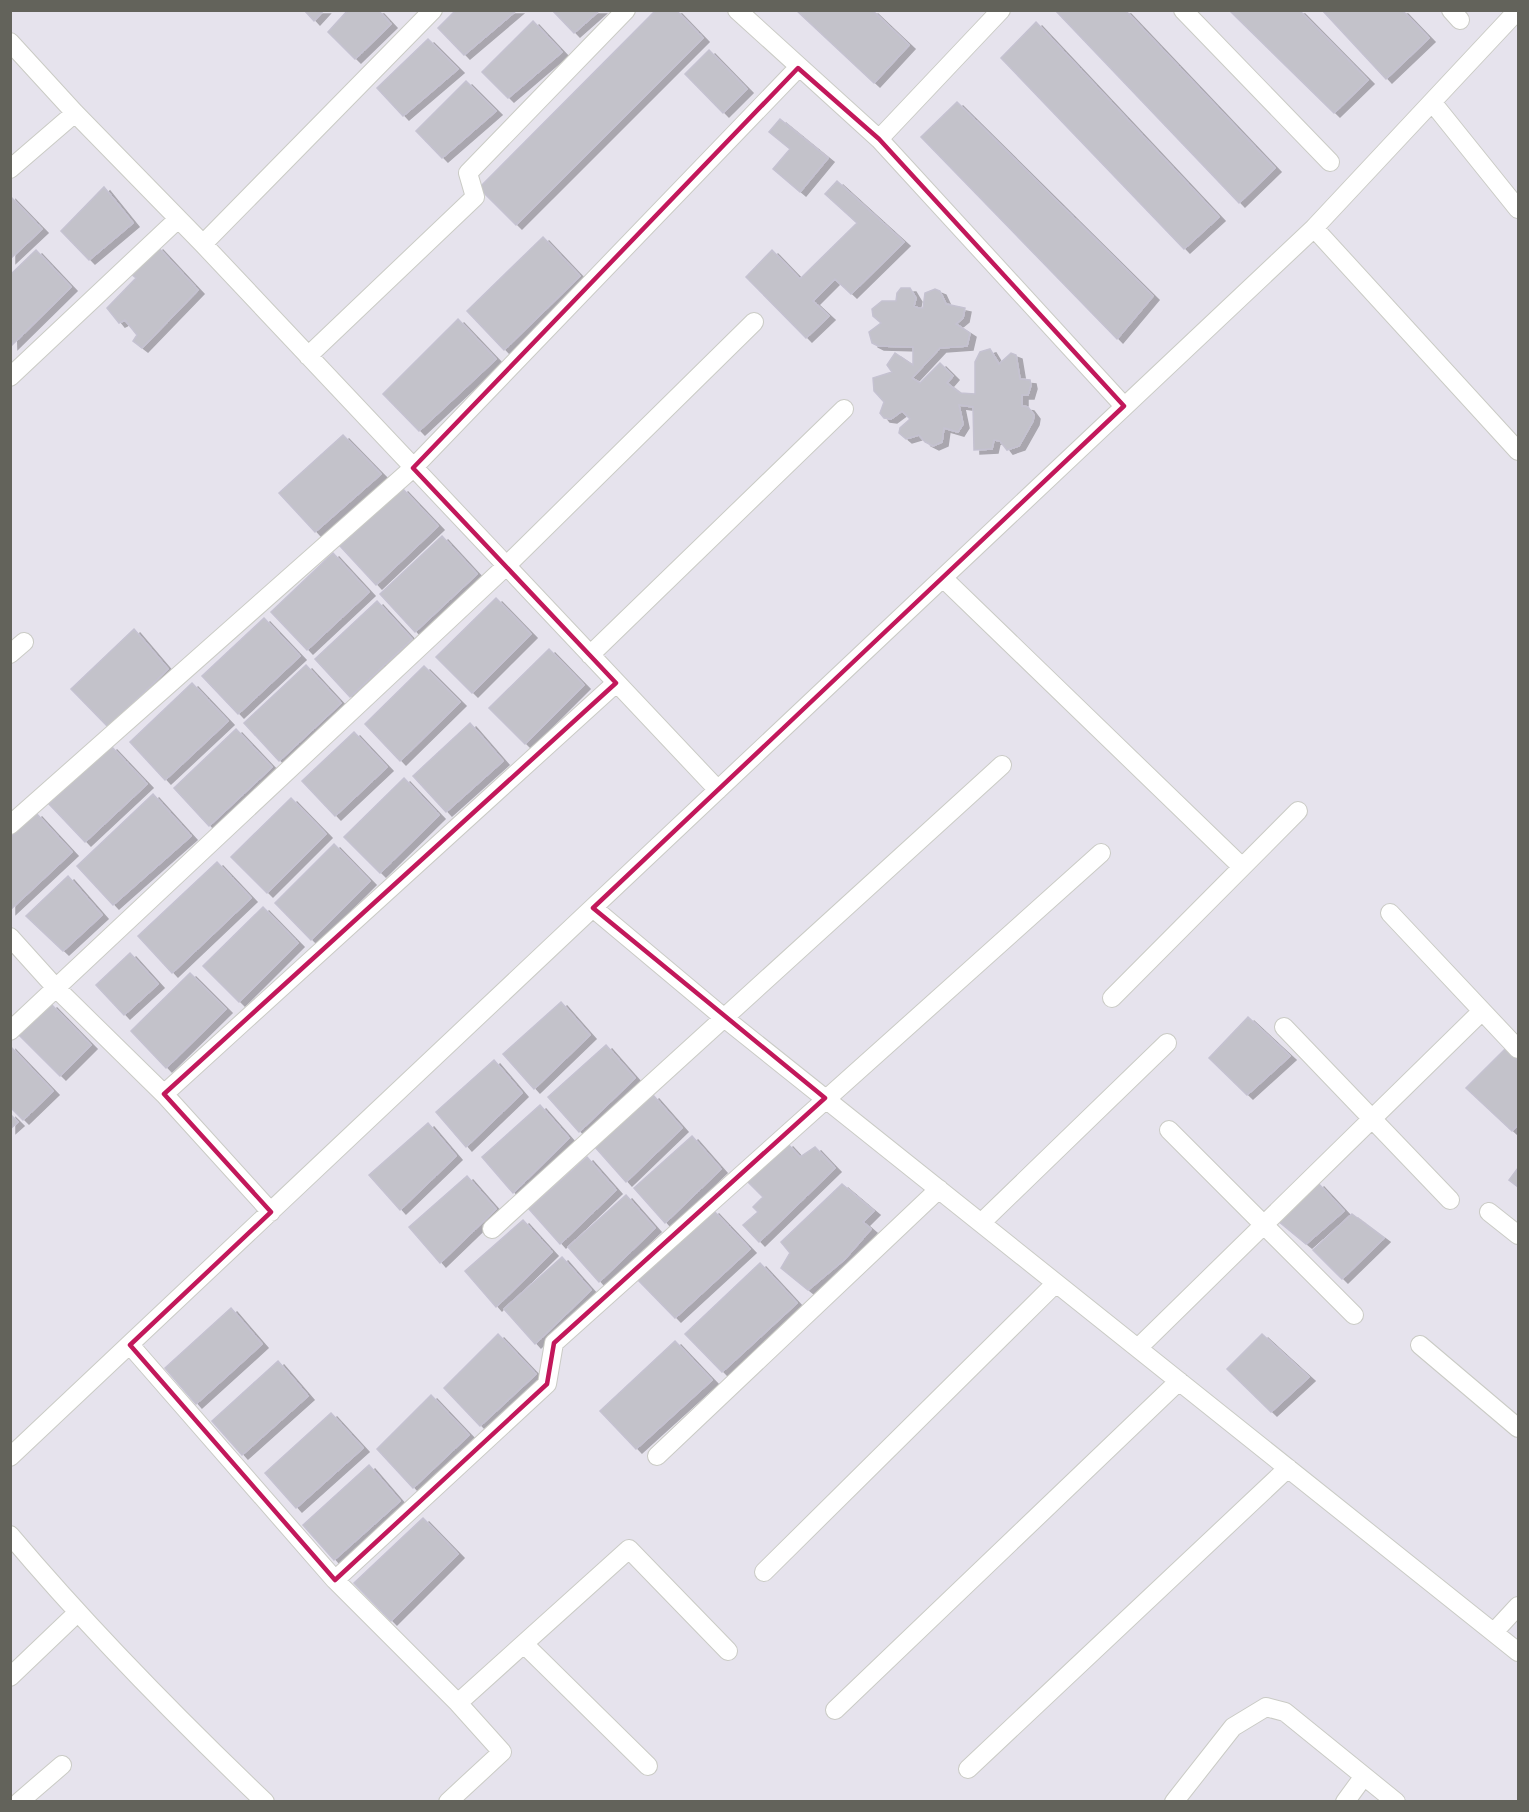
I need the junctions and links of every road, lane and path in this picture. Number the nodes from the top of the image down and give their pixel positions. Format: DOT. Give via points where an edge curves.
graph roads {
  1 [pos="433,10"];
  2 [pos="626,10"];
  3 [pos="737,10"];
  4 [pos="1001,10"];
  5 [pos="1184,10"];
  6 [pos="1518,10"];
  7 [pos="10,42"];
  8 [pos="798,68"];
  9 [pos="1432,102"];
  10 [pos="75,113"];
  11 [pos="879,139"];
  12 [pos="1330,162"];
  13 [pos="10,169"];
  14 [pos="1518,209"];
  15 [pos="178,219"];
  16 [pos="1314,228"];
  17 [pos="203,244"];
  18 [pos="754,322"];
  19 [pos="308,356"];
  20 [pos="10,377"];
  21 [pos="1124,406"];
  22 [pos="844,409"];
  23 [pos="1518,451"];
  24 [pos="413,468"];
  25 [pos="506,567"];
  26 [pos="943,578"];
  27 [pos="590,655"];
  28 [pos="616,683"];
  29 [pos="1002,765"];
  30 [pos="718,790"];
  31 [pos="1298,811"];
  32 [pos="10,825"];
  33 [pos="1101,853"];
  34 [pos="1242,867"];
  35 [pos="593,908"];
  36 [pos="1390,913"];
  37 [pos="10,938"];
  38 [pos="56,988"];
  39 [pos="1112,998"];
  40 [pos="1482,1011"];
  41 [pos="723,1017"];
  42 [pos="1284,1027"];
  43 [pos="10,1031"];
  44 [pos="1167,1043"];
  45 [pos="1518,1049"];
  46 [pos="164,1094"];
  47 [pos="825,1098"];
  48 [pos="1372,1119"];
  49 [pos="1169,1130"];
  50 [pos="939,1189"];
  51 [pos="1450,1200"];
  52 [pos="271,1212"];
  53 [pos="1489,1212"];
  54 [pos="981,1223"];
  55 [pos="1264,1225"];
  56 [pos="492,1229"];
  57 [pos="1518,1235"];
  58 [pos="1056,1283"];
  59 [pos="1354,1315"];
  60 [pos="129,1345"];
  61 [pos="1420,1345"];
  62 [pos="1138,1348"];
  63 [pos="1179,1381"];
  64 [pos="1518,1428"];
  65 [pos="657,1456"];
  66 [pos="10,1457"];
  67 [pos="1288,1468"];
  68 [pos="10,1535"];
  69 [pos="764,1572"];
  70 [pos="334,1580"];
  71 [pos="1518,1606"];
  72 [pos="76,1614"];
  73 [pos="1494,1632"];
  74 [pos="524,1644"];
  75 [pos="728,1651"];
  76 [pos="1518,1652"];
  77 [pos="10,1677"];
  78 [pos="458,1703"];
  79 [pos="835,1710"];
  80 [pos="62,1765"];
  81 [pos="648,1766"];
  82 [pos="968,1769"];
  83 [pos="1364,1776"];
  84 [pos="461,1798"];
  85 [pos="19,1802"];
  86 [pos="265,1802"];
  87 [pos="1174,1802"];
  88 [pos="1345,1802"];
  89 [pos="1396,1802"];
  1 -- 17 [label="street"];
  2 -- 19 [label="street" via="468,173 475,197"];
  3 -- 8 [label="street"];
  4 -- 11 [label="street"];
  5 -- 12 [label="street"];
  6 -- 9 [label="street"];
  7 -- 10 [label="street"];
  8 -- 11 [label="street"];
  8 -- 24 [label="street"];
  9 -- 14 [label="street"];
  9 -- 16 [label="street"];
  10 -- 13 [label="street"];
  10 -- 15 [label="street"];
  11 -- 21 [label="street"];
  15 -- 17 [label="street"];
  15 -- 20 [label="street"];
  16 -- 21 [label="street"];
  16 -- 23 [label="street"];
  17 -- 19 [label="street"];
  18 -- 25 [label="street"];
  19 -- 24 [label="street"];
  21 -- 26 [label="street"];
  22 -- 27 [label="street"];
  24 -- 25 [label="street"];
  24 -- 32 [label="street"];
  25 -- 27 [label="street"];
  25 -- 38 [label="street"];
  26 -- 30 [label="street"];
  26 -- 34 [label="street"];
  27 -- 28 [label="street"];
  28 -- 30 [label="street"];
  28 -- 46 [label="street"];
  29 -- 41 [label="street"];
  30 -- 35 [label="street"];
  31 -- 34 [label="street"];
  33 -- 47 [label="street"];
  34 -- 39 [label="street"];
  35 -- 41 [label="street"];
  35 -- 52 [label="street"];
  36 -- 40 [label="street"];
  37 -- 38 [label="street"];
  38 -- 43 [label="street"];
  38 -- 46 [label="street"];
  40 -- 45 [label="street"];
  40 -- 48 [label="street"];
  41 -- 47 [label="street"];
  41 -- 56 [label="street"];
  42 -- 48 [label="street"];
  44 -- 54 [label="street"];
  46 -- 52 [label="street"];
  47 -- 50 [label="street"];
  47 -- 70 [label="street" via="554,1343 547,1384"];
  48 -- 51 [label="street"];
  48 -- 55 [label="street"];
  49 -- 55 [label="street"];
  50 -- 54 [label="street"];
  50 -- 65 [label="street"];
  52 -- 60 [label="street"];
  53 -- 57 [label="street"];
  54 -- 58 [label="street"];
  55 -- 59 [label="street"];
  55 -- 62 [label="street"];
  58 -- 62 [label="street"];
  58 -- 69 [label="street"];
  60 -- 66 [label="street"];
  60 -- 70 [label="street"];
  61 -- 64 [label="street"];
  62 -- 63 [label="street"];
  63 -- 67 [label="street"];
  63 -- 79 [label="street"];
  67 -- 73 [label="street"];
  67 -- 82 [label="street"];
  68 -- 72 [label="street"];
  70 -- 78 [label="street"];
  71 -- 73 [label="street"];
  72 -- 77 [label="street"];
  72 -- 86 [label="street"];
  73 -- 76 [label="street"];
  74 -- 75 [label="street" via="629,1549"];
  74 -- 78 [label="street"];
  74 -- 81 [label="street"];
  78 -- 84 [label="street" via="502,1752"];
  80 -- 85 [label="street"];
  83 -- 87 [label="street" via="1285,1712 1266,1707 1233,1727"];
  83 -- 88 [label="street"];
  83 -- 89 [label="street"];
}
